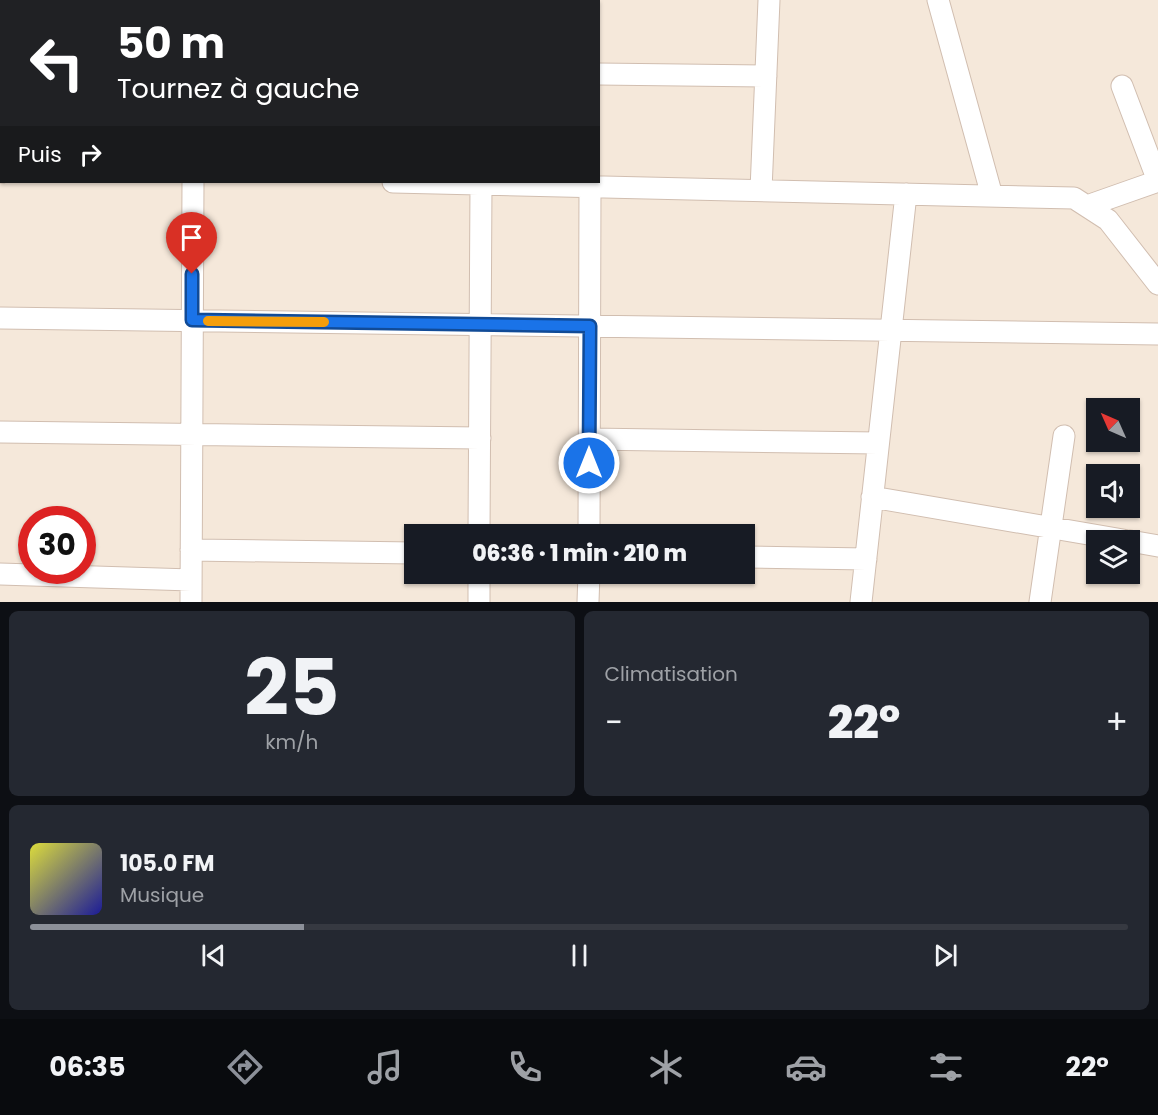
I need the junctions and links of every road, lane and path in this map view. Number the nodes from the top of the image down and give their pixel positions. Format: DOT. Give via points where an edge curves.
graph roads {
  1 [pos="770,0"];
  2 [pos="938,0"];
  3 [pos="600,74"];
  4 [pos="766,76"];
  5 [pos="1122,86"];
  6 [pos="1158,181"];
  7 [pos="193,183"];
  8 [pos="437,183"];
  9 [pos="481,184"];
  10 [pos="579,184"];
  11 [pos="761,190"];
  12 [pos="906,194"];
  13 [pos="992,196"];
  14 [pos="1087,206"];
  15 [pos="1158,284"];
  16 [pos="0,318"];
  17 [pos="192,320"];
  18 [pos="480,324"];
  19 [pos="590,326"];
  20 [pos="891,330"];
  21 [pos="1158,334"];
  22 [pos="0,432"];
  23 [pos="192,434"];
  24 [pos="1064,436"];
  25 [pos="480,438"];
  26 [pos="589,439"];
  27 [pos="878,443"];
  28 [pos="872,497"];
  29 [pos="479,524"];
  30 [pos="589,524"];
  31 [pos="1051,528"];
  32 [pos="1086,534"];
  33 [pos="1140,543"];
  34 [pos="1158,546"];
  35 [pos="191,550"];
  36 [pos="404,553"];
  37 [pos="755,557"];
  38 [pos="866,559"];
  39 [pos="0,574"];
  40 [pos="191,580"];
  41 [pos="479,584"];
  42 [pos="589,584"];
  43 [pos="191,602"];
  44 [pos="479,602"];
  45 [pos="588,602"];
  46 [pos="861,602"];
  47 [pos="1040,602"];
  1 -- 4 [label="street"];
  2 -- 13 [label="street"];
  3 -- 4 [label="street"];
  4 -- 11 [label="street"];
  5 -- 6 [label="street"];
  6 -- 14 [label="street"];
  7 -- 17 [label="street"];
  8 -- 9 [label="street"];
  9 -- 10 [label="street"];
  9 -- 18 [label="street"];
  10 -- 11 [label="street"];
  10 -- 19 [label="street"];
  11 -- 12 [label="street"];
  12 -- 13 [label="street"];
  12 -- 20 [label="street"];
  13 -- 14 [label="street" via="1074,198"];
  14 -- 15 [label="street" via="1108,220"];
  16 -- 17 [label="street"];
  17 -- 18 [label="street"];
  17 -- 23 [label="street"];
  18 -- 19 [label="street"];
  18 -- 25 [label="street"];
  19 -- 20 [label="street"];
  19 -- 26 [label="street"];
  20 -- 21 [label="street"];
  20 -- 27 [label="street"];
  22 -- 23 [label="street"];
  23 -- 25 [label="street"];
  23 -- 35 [label="street"];
  24 -- 31 [label="street"];
  25 -- 29 [label="street"];
  26 -- 27 [label="street"];
  26 -- 30 [label="street"];
  27 -- 28 [label="street"];
  28 -- 31 [label="street"];
  28 -- 38 [label="street"];
  31 -- 32 [label="street"];
  31 -- 47 [label="street"];
  33 -- 34 [label="street"];
  35 -- 36 [label="street"];
  35 -- 40 [label="street"];
  37 -- 38 [label="street"];
  38 -- 46 [label="street"];
  39 -- 40 [label="street"];
  40 -- 43 [label="street"];
  41 -- 44 [label="street"];
  42 -- 45 [label="street"];
}
